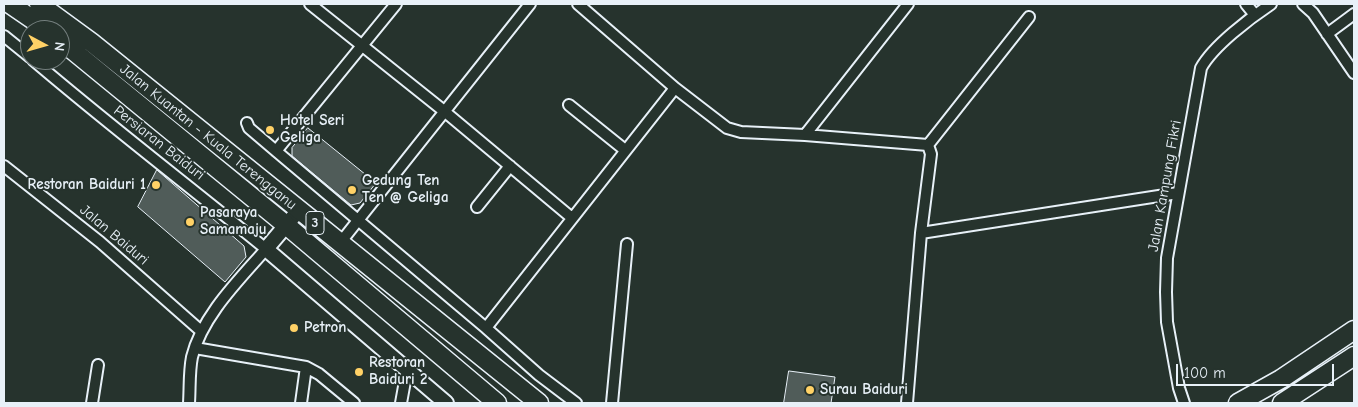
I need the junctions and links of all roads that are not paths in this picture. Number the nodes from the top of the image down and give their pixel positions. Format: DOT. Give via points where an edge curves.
graph roads {
  1 [pos="10,4"];
  2 [pos="310,4"];
  3 [pos="396,4"];
  4 [pos="530,4"];
  5 [pos="578,4"];
  6 [pos="908,4"];
  7 [pos="1246,4"];
  8 [pos="1271,4"];
  9 [pos="1303,4"];
  10 [pos="46,6"];
  11 [pos="1255,14"];
  12 [pos="1354,14"];
  13 [pos="1029,17"];
  14 [pos="33,20"];
  15 [pos="1327,34"];
  16 [pos="4,36"];
  17 [pos="362,45"];
  18 [pos="70,48"];
  19 [pos="20,49"];
  20 [pos="45,70"];
  21 [pos="1354,73"];
  22 [pos="675,88"];
  23 [pos="569,105"];
  24 [pos="444,111"];
  25 [pos="247,122"];
  26 [pos="805,135"];
  27 [pos="928,145"];
  28 [pos="626,150"];
  29 [pos="276,151"];
  30 [pos="4,166"];
  31 [pos="510,166"];
  32 [pos="1178,193"];
  33 [pos="477,207"];
  34 [pos="299,210"];
  35 [pos="572,218"];
  36 [pos="358,220"];
  37 [pos="286,225"];
  38 [pos="921,233"];
  39 [pos="340,243"];
  40 [pos="627,244"];
  41 [pos="266,250"];
  42 [pos="486,328"];
  43 [pos="1354,330"];
  44 [pos="201,331"];
  45 [pos="195,348"];
  46 [pos="1354,356"];
  47 [pos="98,365"];
  48 [pos="306,367"];
  49 [pos="407,370"];
  50 [pos="92,403"];
  51 [pos="189,403"];
  52 [pos="301,403"];
  53 [pos="354,403"];
  54 [pos="401,403"];
  55 [pos="446,403"];
  56 [pos="497,403"];
  57 [pos="539,403"];
  58 [pos="576,403"];
  59 [pos="612,403"];
  60 [pos="907,403"];
  61 [pos="1184,403"];
  62 [pos="1238,403"];
  63 [pos="1282,403"];
  1 -- 14 [label="highway"];
  2 -- 17 [label="street"];
  3 -- 17 [label="street"];
  4 -- 24 [label="street"];
  5 -- 22 [label="street"];
  6 -- 26 [label="street"];
  7 -- 11 [label="street"];
  8 -- 11 [label="street, Jalan Kampung Fikri"];
  9 -- 15 [label="street" via="1313,12"];
  10 -- 34 [label="highway, Jalan Kuantan - Kuala Terengganu / 3"];
  11 -- 32 [label="street, Jalan Kampung Fikri" via="1207,58 1201,68"];
  12 -- 15 [label="street"];
  13 -- 27 [label="street"];
  15 -- 21 [label="street"];
  16 -- 19 [label="street"];
  17 -- 24 [label="street"];
  17 -- 29 [label="street"];
  18 -- 37 [label="highway, Jalan Kuantan - Kuala Terengganu / 3"];
  20 -- 41 [label="street, Persiaran Baiduri"];
  22 -- 26 [label="street" via="727,128 740,132"];
  22 -- 28 [label="street"];
  23 -- 28 [label="street"];
  24 -- 31 [label="street"];
  24 -- 36 [label="street"];
  25 -- 29 [label="street" via="249,128"];
  26 -- 27 [label="street"];
  27 -- 38 [label="street" via="931,154"];
  28 -- 35 [label="street"];
  29 -- 36 [label="street"];
  30 -- 44 [label="street, Jalan Baiduri" via="100,242"];
  31 -- 33 [label="street"];
  31 -- 35 [label="street"];
  32 -- 38 [label="street"];
  32 -- 61 [label="street, Jalan Kampung Fikri" via="1167,258 1166,292 1167,322"];
  34 -- 37 [label="street"];
  34 -- 39 [label="highway, Jalan Kuantan - Kuala Terengganu / 3"];
  35 -- 42 [label="street"];
  36 -- 39 [label="street"];
  36 -- 42 [label="street"];
  37 -- 41 [label="street"];
  37 -- 56 [label="highway, Jalan Kuantan - Kuala Terengganu / 3"];
  38 -- 60 [label="street"];
  39 -- 57 [label="highway, Jalan Kuantan - Kuala Terengganu / 3"];
  40 -- 59 [label="street"];
  41 -- 44 [label="street" via="229,292"];
  41 -- 49 [label="street"];
  42 -- 58 [label="street"];
  43 -- 62 [label="highway" via="1281,379"];
  44 -- 45 [label="street"];
  45 -- 48 [label="street"];
  45 -- 51 [label="street"];
  46 -- 63 [label="highway"];
  47 -- 50 [label="street"];
  48 -- 52 [label="street"];
  48 -- 53 [label="street" via="320,374"];
  49 -- 54 [label="street"];
  49 -- 55 [label="street"];
}
